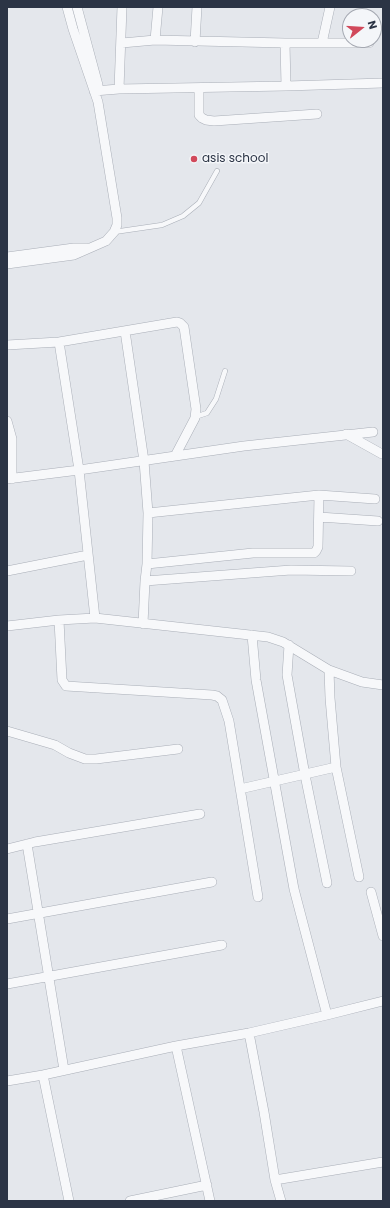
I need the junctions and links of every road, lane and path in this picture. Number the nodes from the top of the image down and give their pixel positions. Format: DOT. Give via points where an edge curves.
graph roads {
  1 [pos="67,7"];
  2 [pos="77,7"];
  3 [pos="122,7"];
  4 [pos="158,7"];
  5 [pos="197,7"];
  6 [pos="330,7"];
  7 [pos="155,40"];
  8 [pos="195,42"];
  9 [pos="122,43"];
  10 [pos="285,43"];
  11 [pos="322,43"];
  12 [pos="342,43"];
  13 [pos="383,83"];
  14 [pos="286,86"];
  15 [pos="199,88"];
  16 [pos="119,89"];
  17 [pos="97,91"];
  18 [pos="317,114"];
  19 [pos="217,171"];
  20 [pos="114,232"];
  21 [pos="89,248"];
  22 [pos="7,257"];
  23 [pos="7,264"];
  24 [pos="125,331"];
  25 [pos="59,342"];
  26 [pos="7,345"];
  27 [pos="225,371"];
  28 [pos="195,418"];
  29 [pos="7,421"];
  30 [pos="373,432"];
  31 [pos="346,434"];
  32 [pos="382,454"];
  33 [pos="175,456"];
  34 [pos="144,461"];
  35 [pos="79,470"];
  36 [pos="10,479"];
  37 [pos="319,495"];
  38 [pos="376,500"];
  39 [pos="148,513"];
  40 [pos="320,517"];
  41 [pos="378,521"];
  42 [pos="88,555"];
  43 [pos="147,564"];
  44 [pos="351,570"];
  45 [pos="7,571"];
  46 [pos="145,580"];
  47 [pos="95,618"];
  48 [pos="59,620"];
  49 [pos="143,624"];
  50 [pos="7,626"];
  51 [pos="252,635"];
  52 [pos="289,645"];
  53 [pos="329,670"];
  54 [pos="383,685"];
  55 [pos="7,731"];
  56 [pos="178,750"];
  57 [pos="336,767"];
  58 [pos="305,775"];
  59 [pos="274,781"];
  60 [pos="240,789"];
  61 [pos="200,814"];
  62 [pos="27,844"];
  63 [pos="7,849"];
  64 [pos="359,877"];
  65 [pos="212,882"];
  66 [pos="327,883"];
  67 [pos="371,892"];
  68 [pos="258,897"];
  69 [pos="39,913"];
  70 [pos="7,918"];
  71 [pos="383,936"];
  72 [pos="222,944"];
  73 [pos="49,976"];
  74 [pos="7,984"];
  75 [pos="383,1001"];
  76 [pos="327,1015"];
  77 [pos="249,1033"];
  78 [pos="176,1046"];
  79 [pos="64,1070"];
  80 [pos="43,1075"];
  81 [pos="7,1081"];
  82 [pos="383,1162"];
  83 [pos="275,1180"];
  84 [pos="207,1185"];
  85 [pos="69,1201"];
  86 [pos="130,1201"];
  87 [pos="210,1201"];
  88 [pos="280,1201"];
  1 -- 17 [label="street"];
  2 -- 17 [label="street"];
  3 -- 9 [label="street"];
  4 -- 7 [label="street"];
  5 -- 8 [label="street"];
  6 -- 11 [label="street"];
  7 -- 8 [label="street"];
  7 -- 9 [label="street"];
  8 -- 10 [label="street"];
  9 -- 16 [label="street"];
  10 -- 11 [label="street"];
  10 -- 14 [label="street"];
  11 -- 12 [label="street"];
  13 -- 14 [label="street"];
  14 -- 15 [label="street"];
  15 -- 16 [label="street"];
  15 -- 18 [label="street" via="199,114 206,120"];
  16 -- 17 [label="street"];
  17 -- 20 [label="street" via="117,218"];
  19 -- 20 [label="lane" via="199,203 183,216 162,225"];
  20 -- 21 [label="street" via="106,241"];
  21 -- 22 [label="street"];
  21 -- 23 [label="street" via="74,255"];
  24 -- 25 [label="street"];
  24 -- 28 [label="street" via="177,322 182,324 196,409"];
  24 -- 34 [label="street"];
  25 -- 26 [label="street"];
  25 -- 35 [label="street"];
  27 -- 28 [label="lane" via="210,409"];
  28 -- 33 [label="street"];
  29 -- 36 [label="street" via="12,439"];
  30 -- 31 [label="street"];
  31 -- 32 [label="street"];
  31 -- 33 [label="street"];
  33 -- 34 [label="street"];
  34 -- 35 [label="street"];
  34 -- 39 [label="street"];
  35 -- 36 [label="street"];
  35 -- 42 [label="street"];
  37 -- 38 [label="street"];
  37 -- 39 [label="street"];
  37 -- 40 [label="street"];
  39 -- 43 [label="street"];
  40 -- 41 [label="street"];
  40 -- 43 [label="street" via="318,547 314,553 253,553"];
  42 -- 45 [label="street"];
  42 -- 47 [label="street"];
  43 -- 46 [label="street"];
  44 -- 46 [label="street" via="291,570"];
  46 -- 49 [label="street"];
  47 -- 48 [label="street"];
  47 -- 49 [label="street"];
  48 -- 50 [label="street"];
  48 -- 60 [label="street" via="62,680 66,686 212,695 222,700 229,721"];
  49 -- 51 [label="street"];
  51 -- 52 [label="street" via="268,637"];
  51 -- 59 [label="street" via="256,680"];
  52 -- 53 [label="street"];
  52 -- 58 [label="street" via="288,675"];
  53 -- 54 [label="street" via="362,682"];
  53 -- 57 [label="street"];
  55 -- 56 [label="street" via="55,745 85,759"];
  57 -- 58 [label="street"];
  57 -- 64 [label="street"];
  58 -- 59 [label="street"];
  58 -- 66 [label="street"];
  59 -- 60 [label="street"];
  59 -- 76 [label="street" via="294,889"];
  60 -- 68 [label="street"];
  61 -- 62 [label="street"];
  62 -- 63 [label="street"];
  62 -- 69 [label="street"];
  65 -- 69 [label="street"];
  67 -- 71 [label="street"];
  69 -- 70 [label="street"];
  69 -- 73 [label="street"];
  72 -- 73 [label="street"];
  73 -- 74 [label="street"];
  73 -- 79 [label="street"];
  75 -- 76 [label="street"];
  76 -- 77 [label="street"];
  77 -- 78 [label="street"];
  77 -- 83 [label="street"];
  78 -- 79 [label="street"];
  78 -- 84 [label="street"];
  79 -- 80 [label="street"];
  80 -- 81 [label="street"];
  80 -- 85 [label="street"];
  82 -- 83 [label="street"];
  83 -- 88 [label="street"];
  84 -- 86 [label="street"];
  84 -- 87 [label="street"];
}
